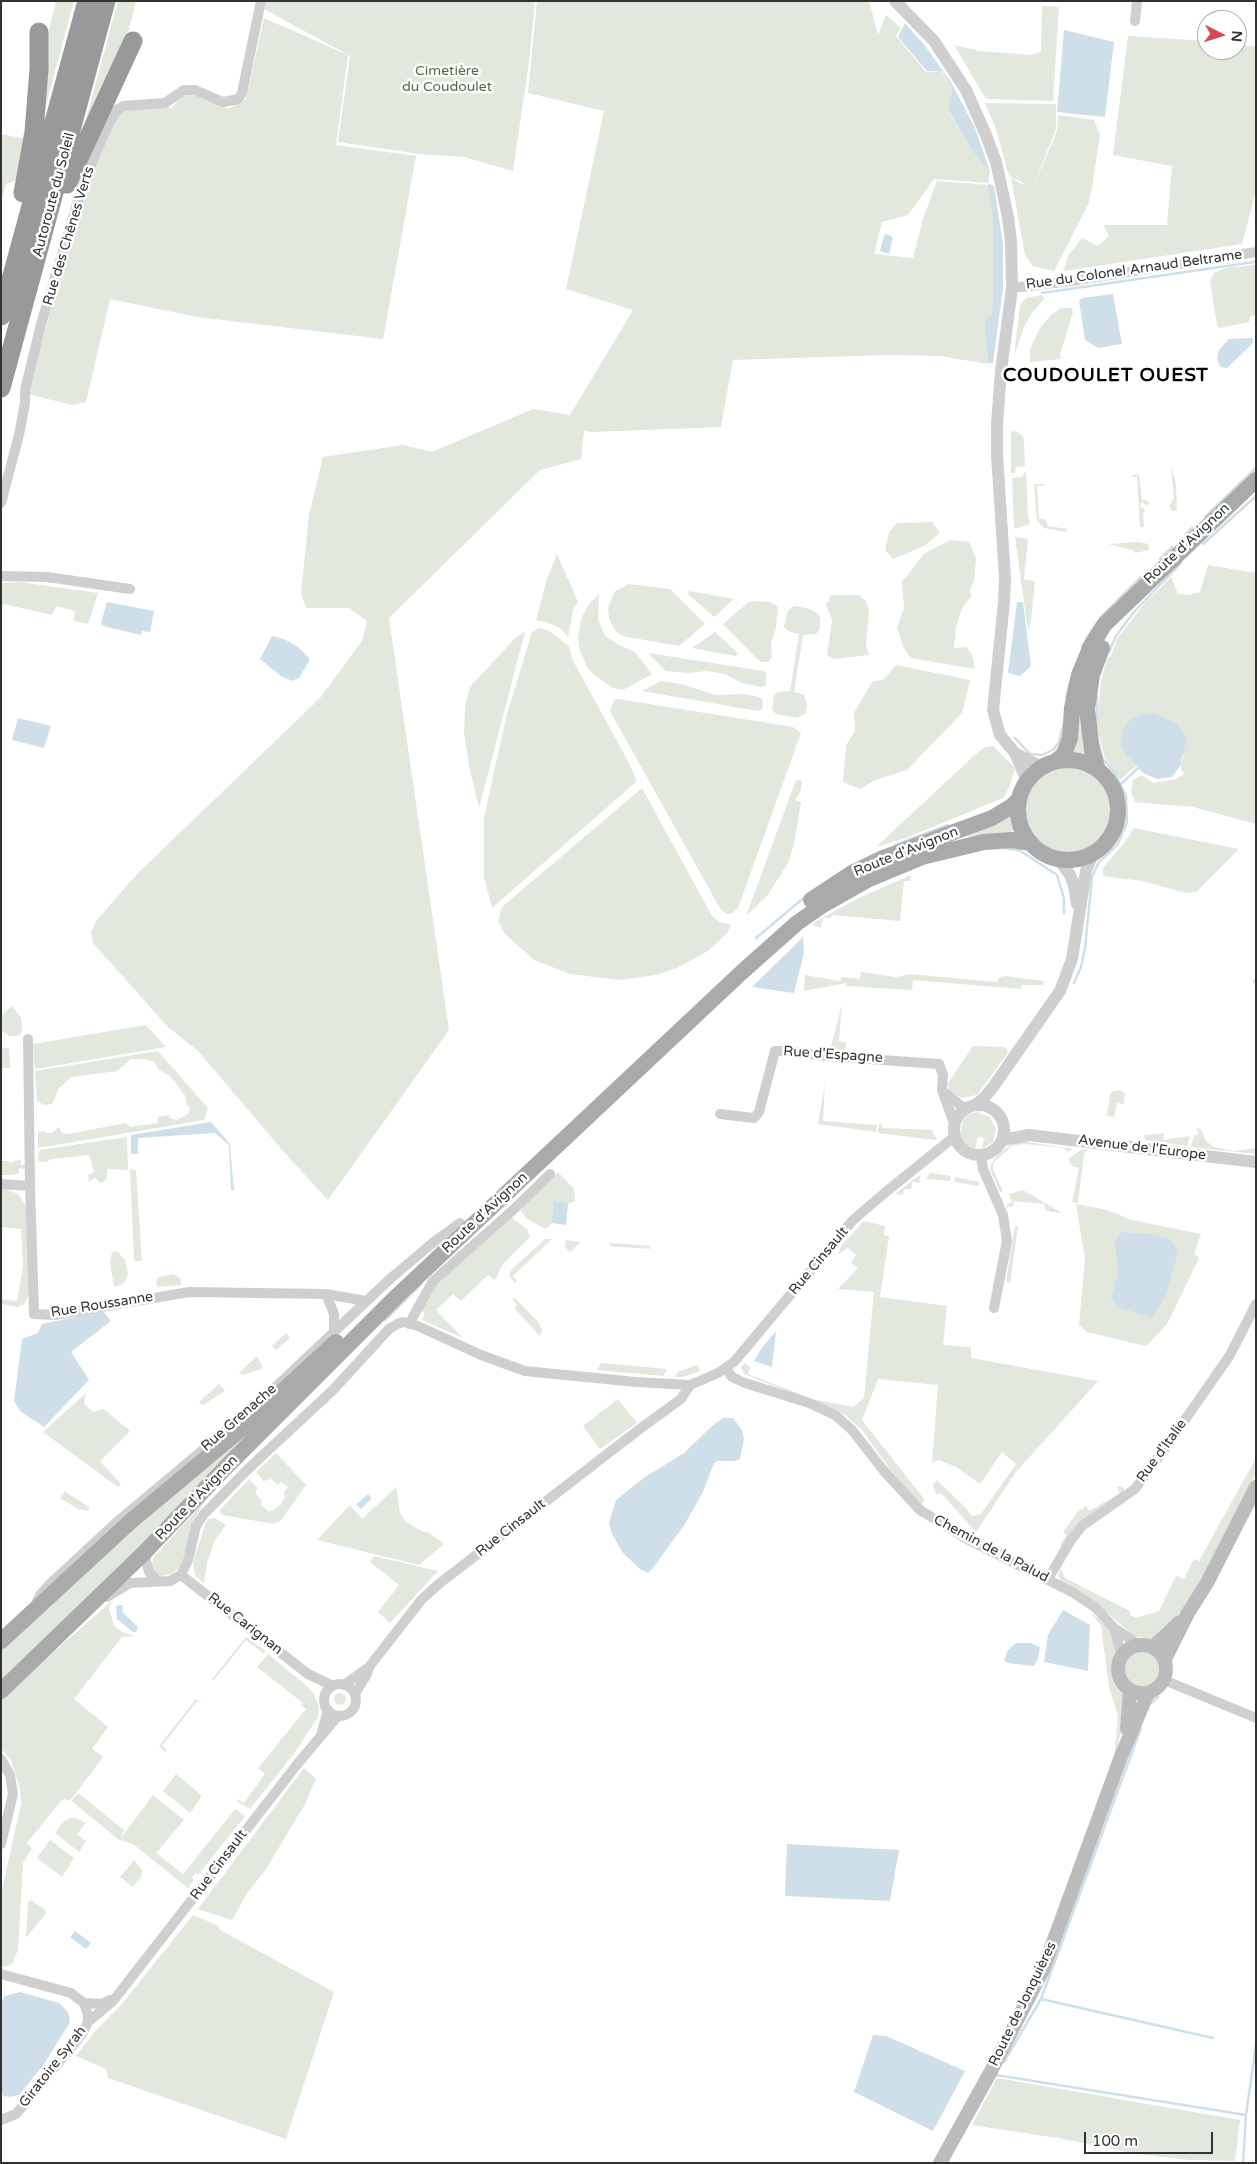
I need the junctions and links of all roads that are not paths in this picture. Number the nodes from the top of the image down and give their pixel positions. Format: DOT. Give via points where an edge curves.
graph roads {
  1 [pos="86,1"];
  2 [pos="106,1"];
  3 [pos="261,1"];
  4 [pos="895,1"];
  5 [pos="1137,1"];
  6 [pos="1135,21"];
  7 [pos="39,32"];
  8 [pos="133,42"];
  9 [pos="1256,252"];
  10 [pos="12,278"];
  11 [pos="30,284"];
  12 [pos="1012,288"];
  13 [pos="1,316"];
  14 [pos="1,388"];
  15 [pos="1256,480"];
  16 [pos="1,503"];
  17 [pos="1,576"];
  18 [pos="130,589"];
  19 [pos="1119,610"];
  20 [pos="1015,753"];
  21 [pos="1057,760"];
  22 [pos="1041,767"];
  23 [pos="1098,770"];
  24 [pos="1027,781"];
  25 [pos="1019,799"];
  26 [pos="1031,843"];
  27 [pos="1093,853"];
  28 [pos="1059,859"];
  29 [pos="1078,917"];
  30 [pos="28,1039"];
  31 [pos="994,1086"];
  32 [pos="942,1090"];
  33 [pos="970,1107"];
  34 [pos="993,1108"];
  35 [pos="720,1114"];
  36 [pos="1003,1123"];
  37 [pos="954,1124"];
  38 [pos="1029,1135"];
  39 [pos="954,1137"];
  40 [pos="1002,1140"];
  41 [pos="980,1156"];
  42 [pos="1256,1162"];
  43 [pos="550,1174"];
  44 [pos="30,1183"];
  45 [pos="1,1184"];
  46 [pos="460,1223"];
  47 [pos="326,1294"];
  48 [pos="366,1301"];
  49 [pos="1256,1304"];
  50 [pos="994,1308"];
  51 [pos="410,1324"];
  52 [pos="334,1332"];
  53 [pos="726,1369"];
  54 [pos="678,1385"];
  55 [pos="690,1385"];
  56 [pos="670,1408"];
  57 [pos="1256,1487"];
  58 [pos="144,1553"];
  59 [pos="181,1575"];
  60 [pos="1048,1579"];
  61 [pos="158,1581"];
  62 [pos="1188,1613"];
  63 [pos="77,1617"];
  64 [pos="26,1619"];
  65 [pos="1114,1628"];
  66 [pos="1,1641"];
  67 [pos="1146,1646"];
  68 [pos="1122,1656"];
  69 [pos="1165,1659"];
  70 [pos="369,1667"];
  71 [pos="308,1674"];
  72 [pos="1164,1680"];
  73 [pos="344,1685"];
  74 [pos="333,1686"];
  75 [pos="1130,1690"];
  76 [pos="1,1691"];
  77 [pos="1148,1693"];
  78 [pos="355,1694"];
  79 [pos="325,1695"];
  80 [pos="328,1710"];
  81 [pos="338,1716"];
  82 [pos="1256,1718"];
  83 [pos="320,1735"];
  84 [pos="1122,1754"];
  85 [pos="1,1759"];
  86 [pos="1,1844"];
  87 [pos="1,1974"];
  88 [pos="118,1995"];
  89 [pos="84,2002"];
  90 [pos="88,2022"];
  91 [pos="2,2121"];
  92 [pos="940,2163"];
  1 -- 10 [label="highway, Autoroute du Soleil"];
  2 -- 11 [label="highway, Autoroute du Soleil"];
  3 -- 16 [label="street, Rue des Chênes Verts" via="242,93 238,99 223,102 196,90 184,90 165,103 123,106 108,125 84,181 41,324 24,390 19,435"];
  4 -- 12 [label="street" via="940,50 966,90 986,135 1008,216"];
  5 -- 6 [label="street"];
  7 -- 10 [label="highway" via="34,132 17,224"];
  8 -- 11 [label="highway" via="78,156"];
  9 -- 12 [label="street, Rue du Colonel Arnaud Beltrame"];
  10 -- 13 [label="highway, Autoroute du Soleil"];
  11 -- 14 [label="highway, Autoroute du Soleil"];
  12 -- 20 [label="street" via="997,424 1005,578 993,710 1000,735"];
  15 -- 19 [label="main road, Route d'Avignon"];
  17 -- 18 [label="street" via="47,577"];
  19 -- 21 [label="main road, Route d'Avignon" via="1104,624 1090,648 1075,691 1068,746"];
  19 -- 23 [label="main road, Route d'Avignon" via="1097,658 1088,692 1088,727"];
  20 -- 22 [label="street"];
  20 -- 24 [label="street"];
  21 -- 22 [label="main road"];
  21 -- 23 [label="main road" via="1079,761"];
  22 -- 24 [label="main road"];
  23 -- 27 [label="main road" via="1113,789 1118,813 1110,836"];
  24 -- 25 [label="main road"];
  25 -- 26 [label="main road" via="1020,823"];
  25 -- 46 [label="main road, Route d'Avignon" via="992,818 906,848 852,873 786,917"];
  26 -- 28 [label="main road" via="1044,854"];
  26 -- 58 [label="main road, Route d'Avignon" via="1012,840 984,842 922,857 869,879 797,922 397,1296"];
  27 -- 28 [label="main road" via="1076,859"];
  27 -- 29 [label="street" via="1086,871"];
  28 -- 29 [label="street" via="1074,885"];
  29 -- 31 [label="street" via="1072,959 1060,991"];
  30 -- 44 [label="street, Rue Roussanne"];
  31 -- 33 [label="street"];
  31 -- 34 [label="street"];
  32 -- 33 [label="street"];
  32 -- 35 [label="street, Rue d'Espagne" via="943,1075 939,1064 775,1051 759,1112 754,1118"];
  32 -- 37 [label="street, Rue d'Espagne"];
  33 -- 34 [label="street" via="983,1105"];
  33 -- 37 [label="street" via="958,1115"];
  34 -- 36 [label="street"];
  36 -- 38 [label="street, Avenue de l'Europe"];
  36 -- 40 [label="street"];
  37 -- 39 [label="street"];
  38 -- 40 [label="street, Avenue de l'Europe"];
  38 -- 42 [label="street, Avenue de l'Europe"];
  39 -- 41 [label="street" via="965,1152"];
  39 -- 53 [label="street, Rue Cinsault" via="853,1220"];
  40 -- 41 [label="street" via="995,1149"];
  41 -- 50 [label="street" via="1003,1215 1007,1241"];
  43 -- 51 [label="street" via="432,1281"];
  44 -- 45 [label="street"];
  44 -- 47 [label="street, Rue Roussanne" via="34,1314 55,1315 189,1292"];
  46 -- 48 [label="street, Rue Grenache"];
  46 -- 64 [label="main road, Route d'Avignon" via="282,1392 130,1522"];
  47 -- 48 [label="street, Rue Roussanne"];
  47 -- 52 [label="street" via="334,1314"];
  48 -- 52 [label="street, Rue Grenache"];
  49 -- 60 [label="street, Rue d'Italie" via="1222,1369 1135,1489 1082,1526"];
  51 -- 54 [label="street" via="481,1356 525,1371"];
  51 -- 59 [label="street" via="397,1324 389,1329 333,1390 248,1468 204,1514 196,1526"];
  52 -- 64 [label="street, Rue Grenache" via="260,1402 145,1498 52,1582"];
  53 -- 55 [label="street, Rue Cinsault"];
  53 -- 60 [label="street, Chemin de la Palud" via="732,1377 745,1383 836,1415 920,1510 967,1539"];
  54 -- 55 [label="street"];
  54 -- 56 [label="street"];
  55 -- 56 [label="street, Rue Cinsault" via="685,1395"];
  56 -- 70 [label="street, Rue Cinsault" via="440,1583 422,1599"];
  57 -- 62 [label="main road"];
  58 -- 61 [label="street" via="149,1572"];
  58 -- 63 [label="main road, Route d'Avignon"];
  59 -- 61 [label="street" via="170,1581"];
  59 -- 71 [label="street, Rue Carignan"];
  60 -- 65 [label="street, Chemin de la Palud" via="1095,1607"];
  61 -- 63 [label="street" via="130,1584"];
  62 -- 67 [label="main road"];
  62 -- 69 [label="main road"];
  63 -- 76 [label="main road, Route d'Avignon"];
  64 -- 66 [label="main road, Route d'Avignon"];
  65 -- 67 [label="street, Chemin de la Palud"];
  65 -- 68 [label="street, Chemin de la Palud"];
  67 -- 68 [label="main road" via="1132,1647"];
  67 -- 69 [label="main road" via="1159,1651"];
  68 -- 75 [label="main road, Route de Jonquières" via="1119,1675"];
  69 -- 72 [label="main road"];
  70 -- 73 [label="street, Rue Cinsault"];
  70 -- 78 [label="street, Rue Cinsault"];
  71 -- 74 [label="street, Rue Carignan"];
  71 -- 79 [label="street, Rue Carignan"];
  72 -- 77 [label="main road, Route de Jonquières"];
  72 -- 82 [label="street"];
  73 -- 74 [label="street"];
  73 -- 78 [label="street"];
  74 -- 79 [label="street"];
  75 -- 77 [label="main road"];
  75 -- 84 [label="main road, Route de Jonquières" via="1130,1713"];
  77 -- 84 [label="main road, Route de Jonquières"];
  78 -- 81 [label="street, Rue Cinsault" via="354,1708"];
  79 -- 80 [label="street, Rue Cinsault"];
  80 -- 81 [label="street"];
  80 -- 83 [label="street, Rue Cinsault"];
  81 -- 83 [label="street, Rue Cinsault"];
  83 -- 88 [label="street, Rue Cinsault"];
  84 -- 92 [label="main road, Route de Jonquières" via="1043,1970"];
  85 -- 86 [label="street" via="10,1775 13,1794"];
  87 -- 89 [label="street" via="70,1993"];
  88 -- 89 [label="street" via="101,2004"];
  88 -- 90 [label="street, Rue Cinsault"];
  89 -- 90 [label="street, Giratoire Syrah"];
  90 -- 91 [label="street, Giratoire Syrah" via="82,2034 16,2114"];
}
